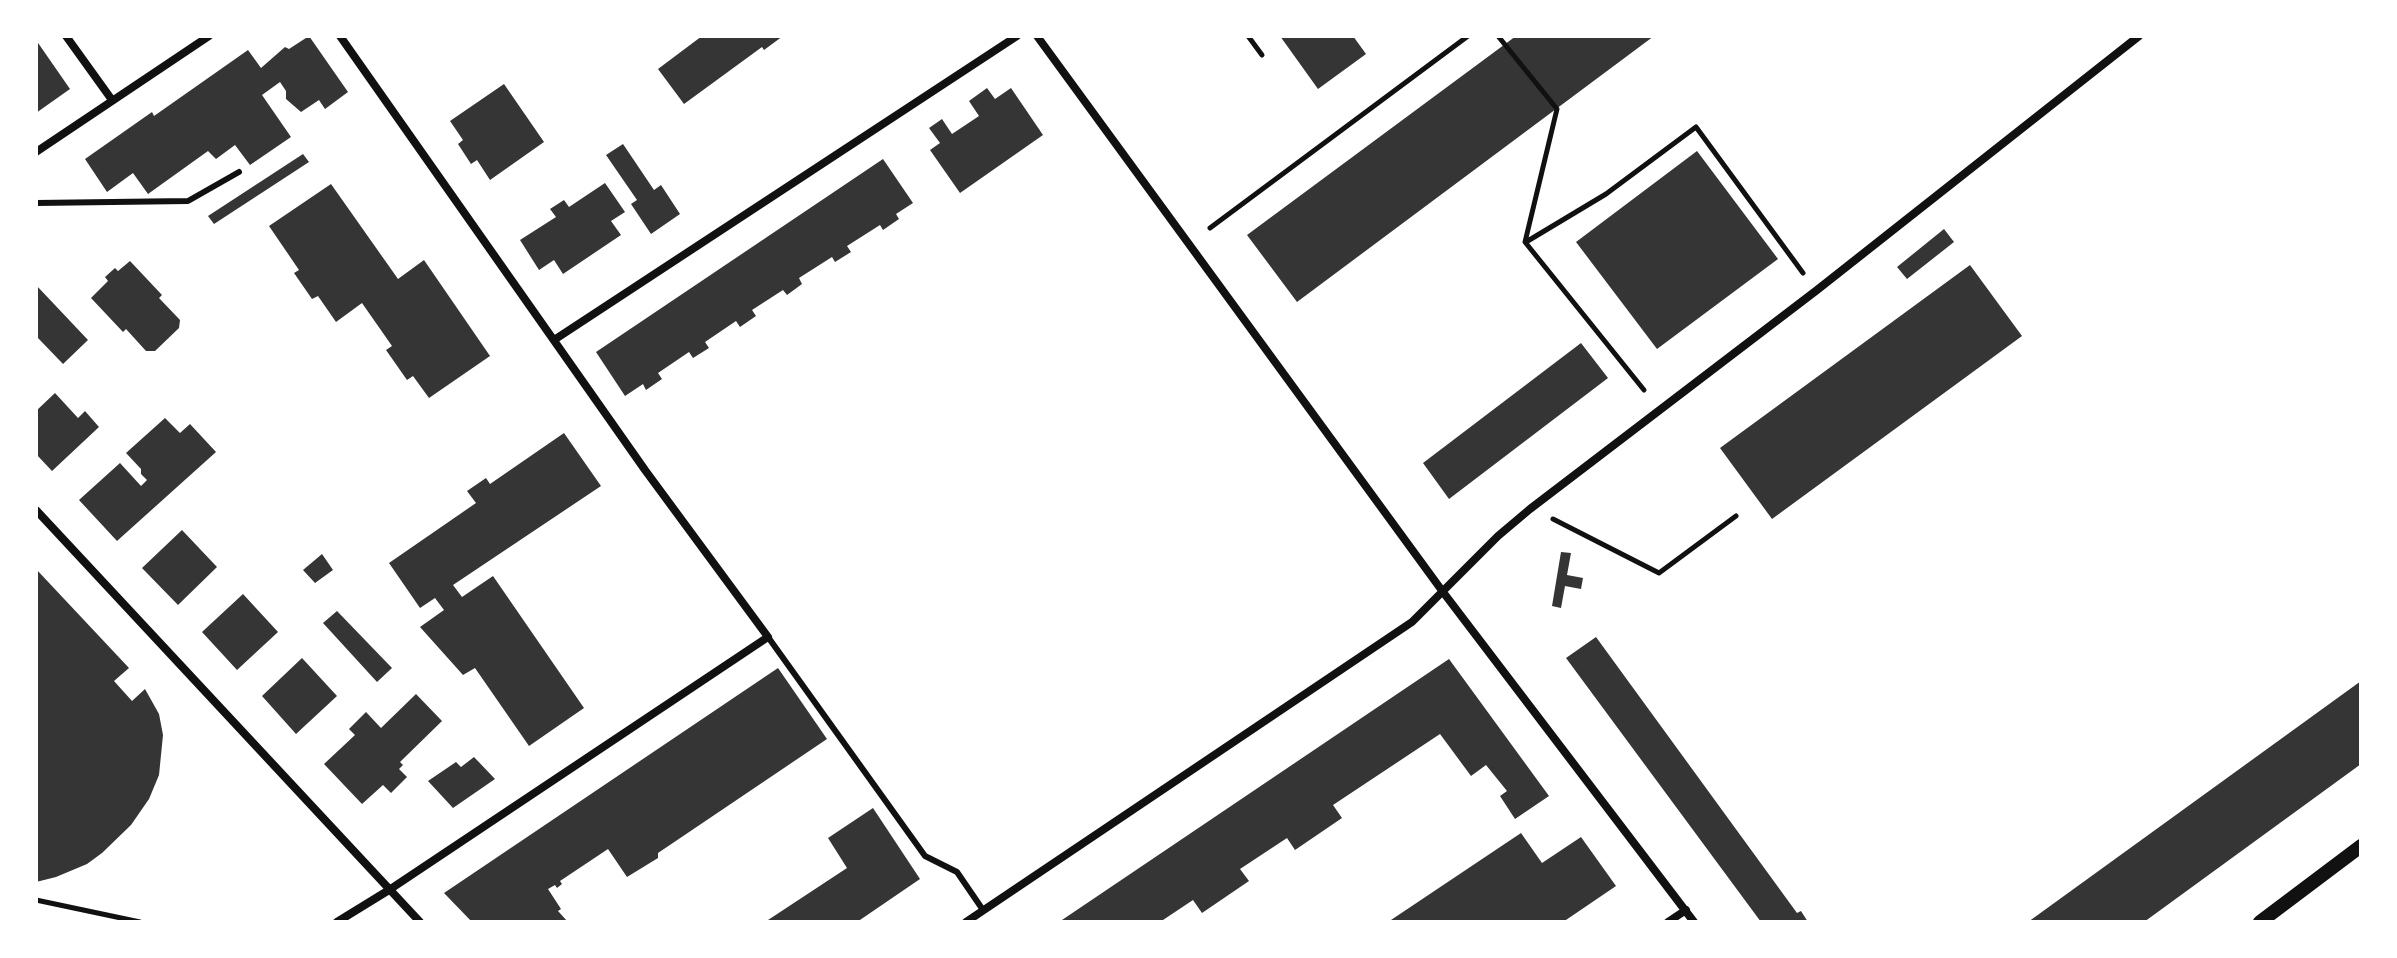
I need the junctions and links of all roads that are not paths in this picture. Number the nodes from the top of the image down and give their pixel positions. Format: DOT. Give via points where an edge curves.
graph roads {
  1 [pos="66,36"];
  2 [pos="209,36"];
  3 [pos="340,36"];
  4 [pos="1017,36"];
  5 [pos="1037,36"];
  6 [pos="2139,36"];
  7 [pos="112,100"];
  8 [pos="36,152"];
  9 [pos="239,172"];
  10 [pos="36,203"];
  11 [pos="554,340"];
  12 [pos="36,510"];
  13 [pos="1443,592"];
  14 [pos="768,637"];
  15 [pos="2361,846"];
  16 [pos="389,890"];
  17 [pos="983,910"];
  18 [pos="1686,910"];
  19 [pos="337,922"];
  20 [pos="420,922"];
  21 [pos="966,922"];
  22 [pos="1668,922"];
  23 [pos="1694,922"];
  24 [pos="2260,922"];
  1 -- 7 [label="street"];
  2 -- 7 [label="street"];
  3 -- 11 [label="street"];
  4 -- 11 [label="street"];
  5 -- 13 [label="street"];
  6 -- 13 [label="street" via="1530,509"];
  7 -- 8 [label="street"];
  9 -- 10 [label="lane" via="188,201"];
  11 -- 14 [label="street"];
  12 -- 16 [label="street"];
  13 -- 17 [label="street" via="1412,622"];
  13 -- 18 [label="street"];
  14 -- 16 [label="street"];
  14 -- 17 [label="lane" via="925,856 957,872"];
  15 -- 24 [label="street"];
  16 -- 19 [label="street"];
  16 -- 20 [label="street"];
  17 -- 21 [label="street"];
  18 -- 22 [label="street"];
  18 -- 23 [label="street"];
}
